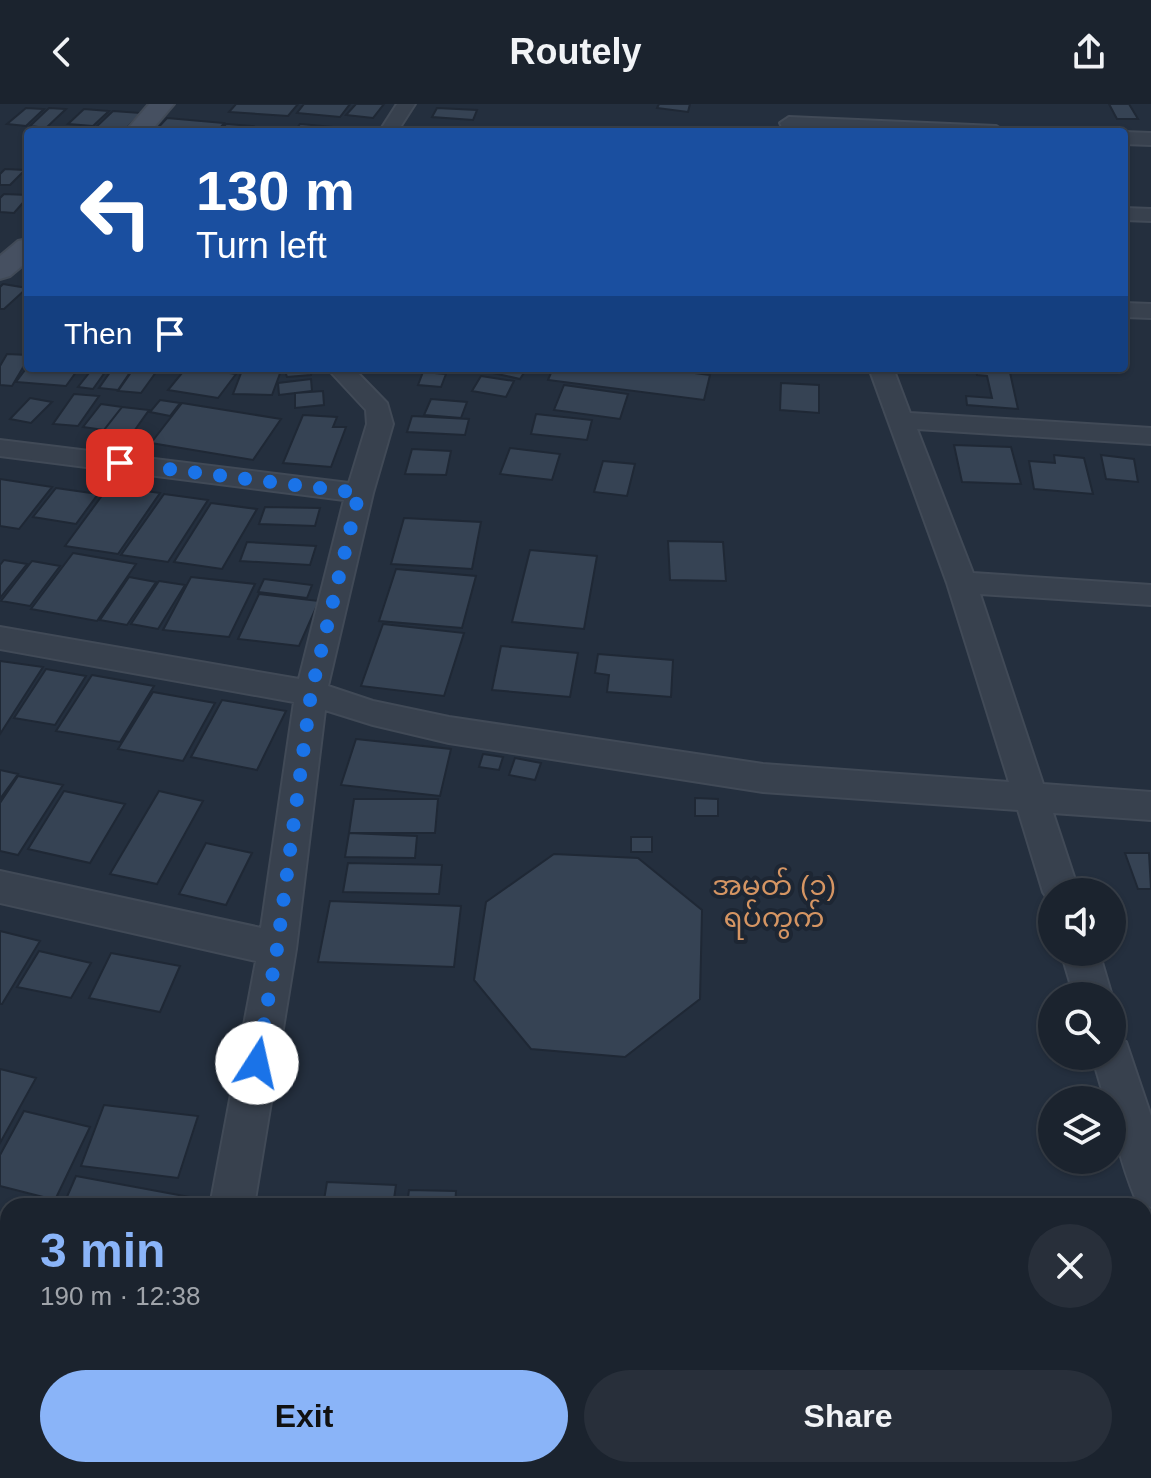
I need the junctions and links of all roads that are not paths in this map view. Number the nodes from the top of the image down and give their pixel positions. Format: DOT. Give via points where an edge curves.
graph roads {
  1 [pos="162,104"];
  2 [pos="406,104"];
  3 [pos="782,104"];
  4 [pos="791,127"];
  5 [pos="141,128"];
  6 [pos="391,128"];
  7 [pos="832,128"];
  8 [pos="1128,138"];
  9 [pos="1151,139"];
  10 [pos="1128,214"];
  11 [pos="1151,215"];
  12 [pos="24,250"];
  13 [pos="0,270"];
  14 [pos="1128,310"];
  15 [pos="1151,311"];
  16 [pos="343,372"];
  17 [pos="883,372"];
  18 [pos="901,420"];
  19 [pos="1151,436"];
  20 [pos="0,448"];
  21 [pos="359,493"];
  22 [pos="962,583"];
  23 [pos="1151,595"];
  24 [pos="0,638"];
  25 [pos="311,693"];
  26 [pos="1032,798"];
  27 [pos="1151,806"];
  28 [pos="1057,878"];
  29 [pos="0,887"];
  30 [pos="277,949"];
  31 [pos="1128,1078"];
  32 [pos="1151,1185"];
  33 [pos="233,1198"];
  1 -- 5 [label="street"];
  2 -- 6 [label="street"];
  3 -- 4 [label="street"];
  4 -- 7 [label="street"];
  8 -- 9 [label="street"];
  10 -- 11 [label="street"];
  12 -- 13 [label="street"];
  14 -- 15 [label="street"];
  16 -- 21 [label="street" via="378,408 380,424"];
  17 -- 18 [label="street"];
  18 -- 19 [label="street"];
  18 -- 22 [label="street"];
  20 -- 21 [label="street"];
  21 -- 25 [label="street"];
  22 -- 23 [label="street"];
  22 -- 26 [label="street"];
  24 -- 25 [label="street"];
  25 -- 26 [label="street" via="449,730 763,778"];
  25 -- 30 [label="street"];
  26 -- 27 [label="street"];
  26 -- 28 [label="street"];
  29 -- 30 [label="street"];
  30 -- 33 [label="street"];
  31 -- 32 [label="street"];
}
